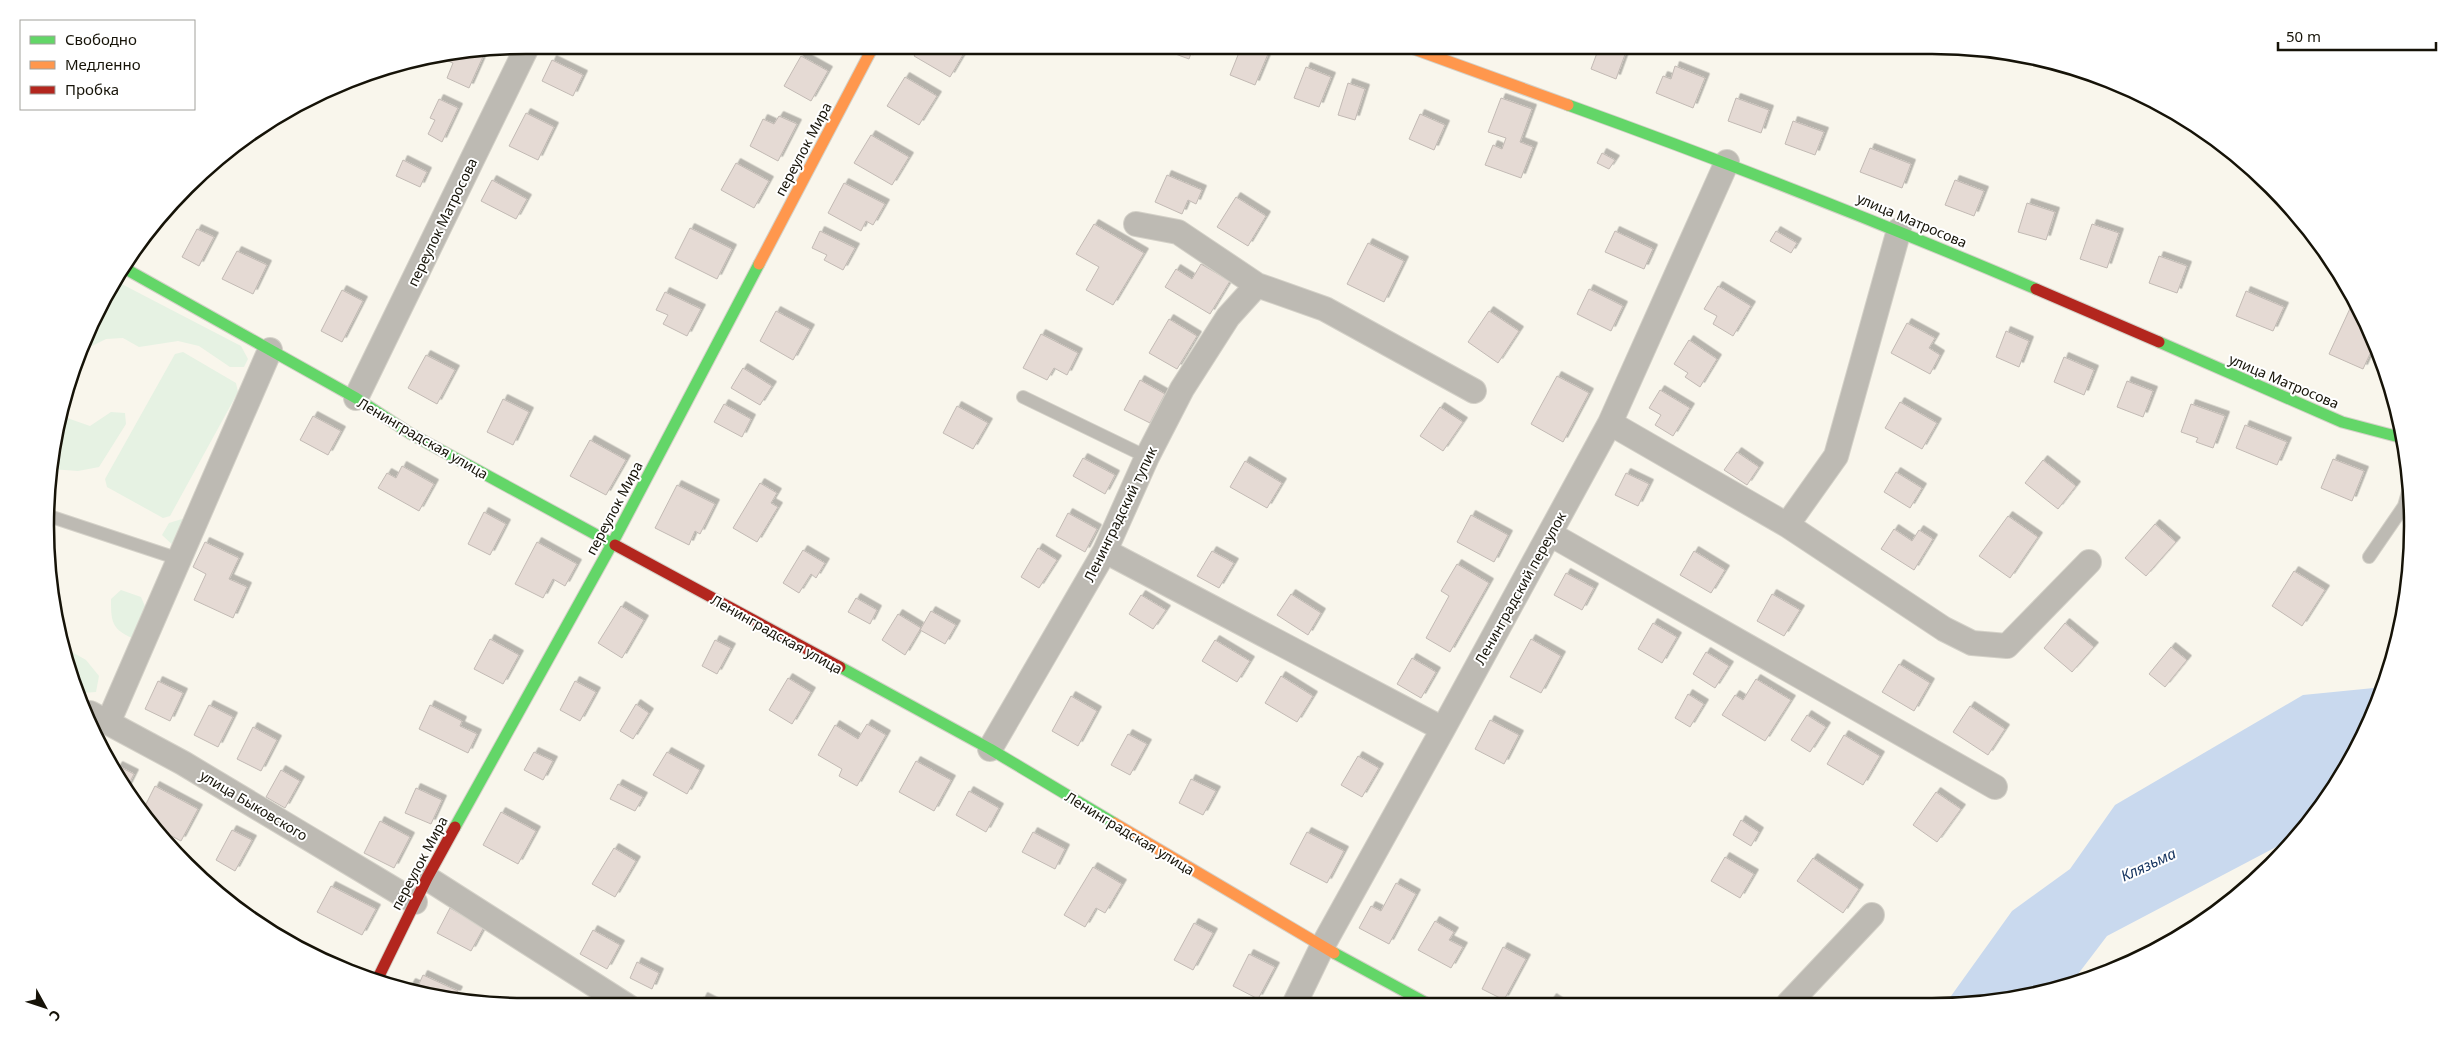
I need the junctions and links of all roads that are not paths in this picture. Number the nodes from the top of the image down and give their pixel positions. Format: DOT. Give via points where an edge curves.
graph roads {
  1 [pos="524,54"];
  2 [pos="869,54"];
  3 [pos="1428,54"];
  4 [pos="1727,162"];
  5 [pos="1136,224"];
  6 [pos="1899,230"];
  7 [pos="129,271"];
  8 [pos="1257,286"];
  9 [pos="270,350"];
  10 [pos="1474,390"];
  11 [pos="1023,397"];
  12 [pos="356,398"];
  13 [pos="1610,422"];
  14 [pos="2395,436"];
  15 [pos="1147,457"];
  16 [pos="2403,507"];
  17 [pos="54,518"];
  18 [pos="1787,525"];
  19 [pos="1550,534"];
  20 [pos="612,544"];
  21 [pos="1105,551"];
  22 [pos="2369,557"];
  23 [pos="179,559"];
  24 [pos="2089,562"];
  25 [pos="99,718"];
  26 [pos="1444,729"];
  27 [pos="990,749"];
  28 [pos="1995,787"];
  29 [pos="427,878"];
  30 [pos="415,902"];
  31 [pos="1872,914"];
  32 [pos="1322,947"];
  33 [pos="380,975"];
  34 [pos="615,998"];
  35 [pos="1297,998"];
  36 [pos="1417,998"];
  37 [pos="1794,998"];
  1 -- 12 [label="street, переулок Матросова"];
  2 -- 20 [label="street, переулок Мира"];
  3 -- 4 [label="street, улица Матросова"];
  4 -- 6 [label="street, улица Матросова"];
  4 -- 13 [label="street, Ленинградский переулок"];
  5 -- 8 [label="street" via="1178,232"];
  6 -- 14 [label="street, улица Матросова" via="2342,422"];
  6 -- 18 [label="street" via="1836,456"];
  7 -- 9 [label="street, Ленинградская улица"];
  8 -- 10 [label="street" via="1325,309"];
  8 -- 15 [label="street, Ленинградский тупик" via="1222,325 1182,389"];
  9 -- 12 [label="street, Ленинградская улица"];
  9 -- 23 [label="street"];
  11 -- 15 [label="lane"];
  12 -- 20 [label="street, Ленинградская улица" via="411,434"];
  13 -- 18 [label="street"];
  13 -- 19 [label="street, Ленинградский переулок"];
  15 -- 21 [label="street, Ленинградский тупик"];
  16 -- 22 [label="lane"];
  17 -- 23 [label="lane"];
  18 -- 24 [label="street" via="1944,629 1972,643 2007,646"];
  19 -- 26 [label="street, Ленинградский переулок"];
  19 -- 28 [label="street"];
  20 -- 27 [label="street, Ленинградская улица"];
  20 -- 29 [label="street, переулок Мира"];
  21 -- 26 [label="street"];
  21 -- 27 [label="street, Ленинградский тупик"];
  23 -- 25 [label="street"];
  25 -- 30 [label="street, улица Быковского" via="182,763"];
  26 -- 32 [label="street, Ленинградский переулок"];
  27 -- 32 [label="street, Ленинградская улица"];
  29 -- 30 [label="street, переулок Мира"];
  29 -- 34 [label="street"];
  30 -- 33 [label="street, переулок Мира"];
  31 -- 37 [label="street"];
  32 -- 35 [label="street, Ленинградский переулок"];
  32 -- 36 [label="street, Ленинградская улица"];
}
